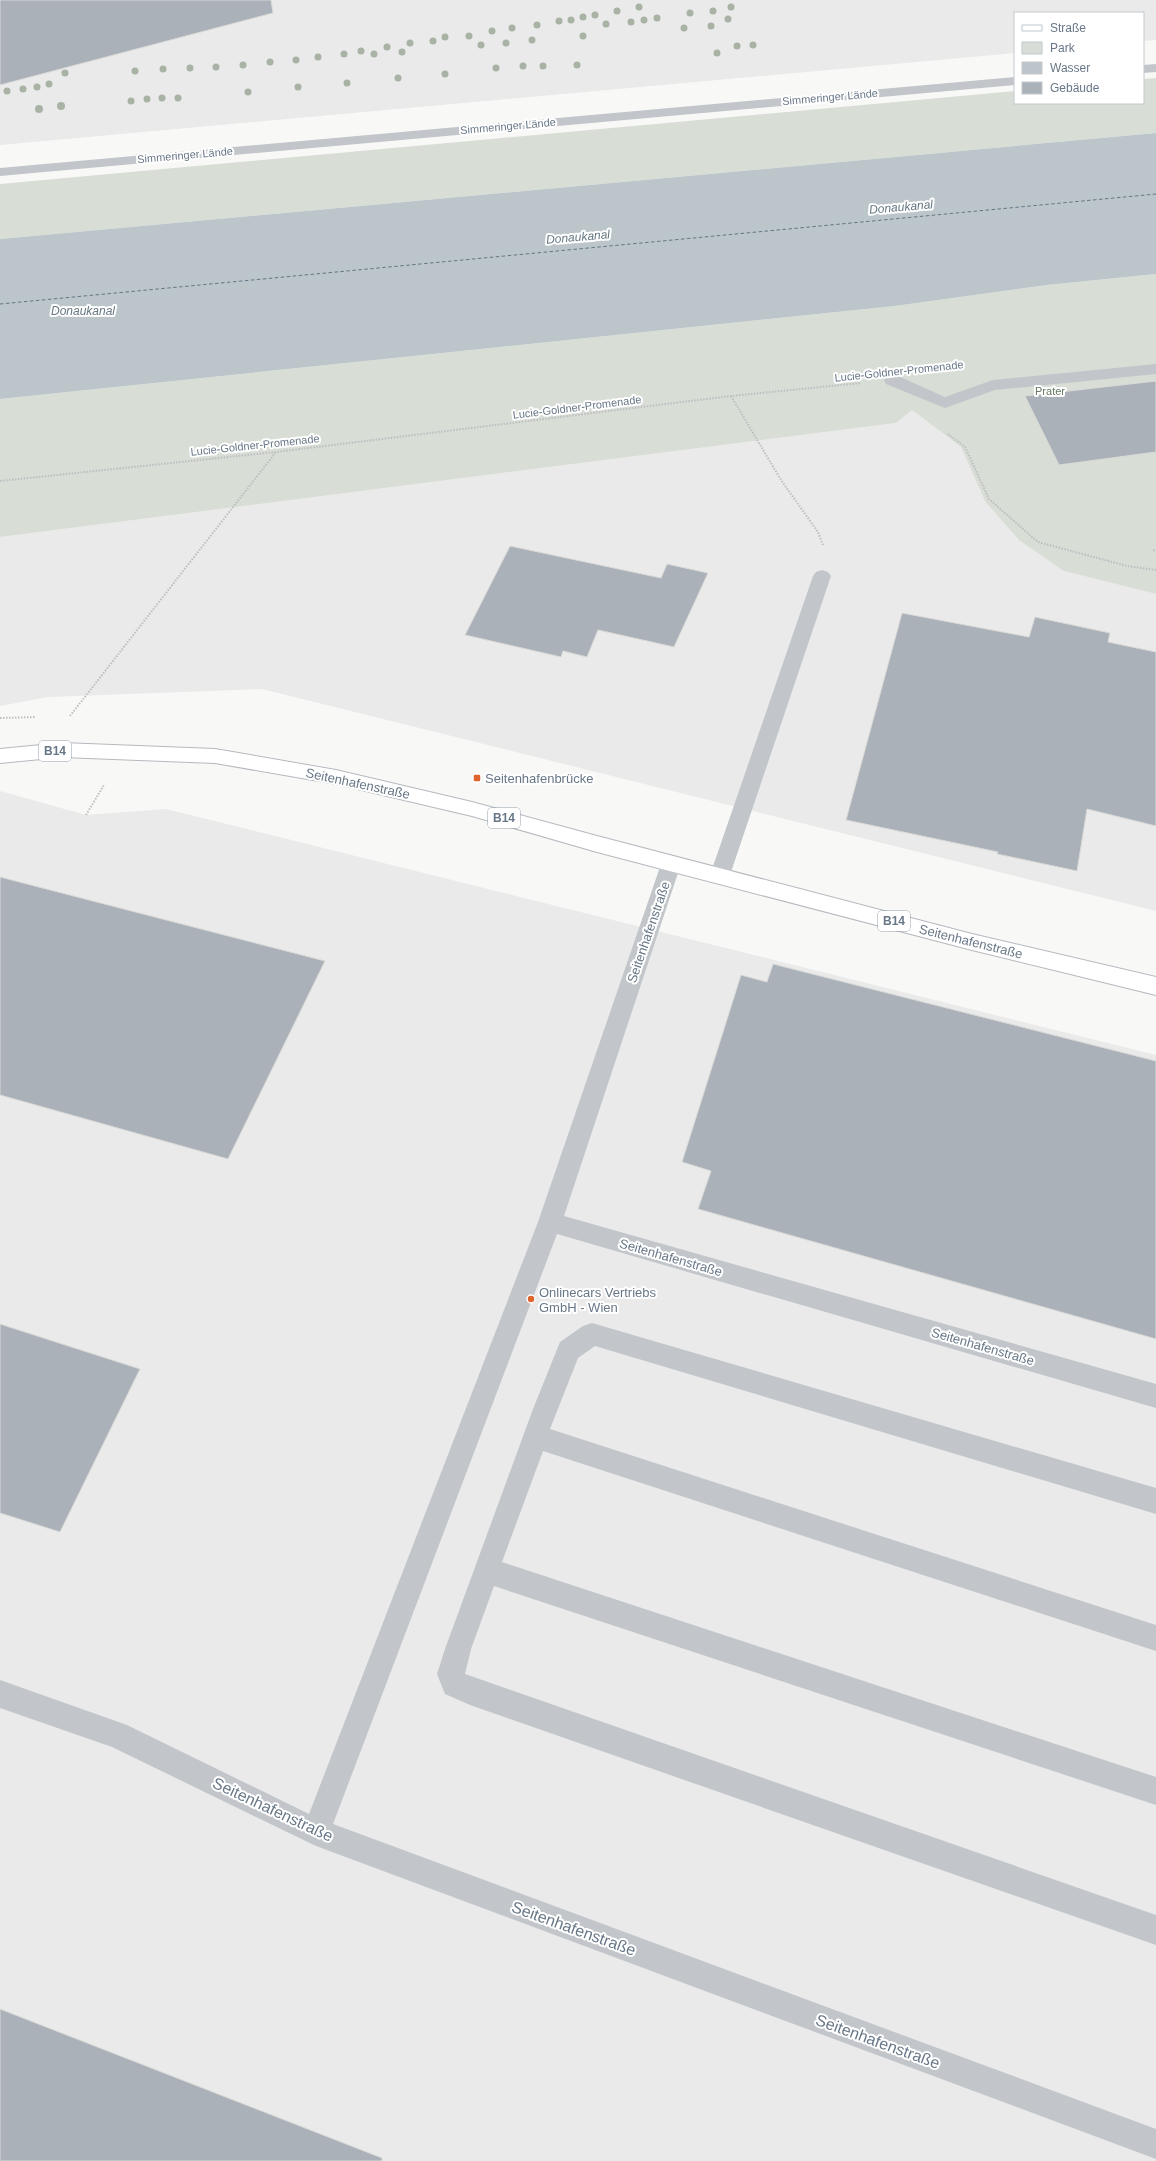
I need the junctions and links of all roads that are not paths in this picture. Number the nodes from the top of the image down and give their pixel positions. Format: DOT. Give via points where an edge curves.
graph roads {
  1 [pos="1156,68"];
  2 [pos="1144,69"];
  3 [pos="1014,80"];
  4 [pos="0,172"];
  5 [pos="1156,369"];
  6 [pos="892,380"];
  7 [pos="822,576"];
  8 [pos="0,756"];
  9 [pos="671,864"];
  10 [pos="720,875"];
  11 [pos="1156,986"];
  12 [pos="550,1222"];
  13 [pos="1156,1396"];
  14 [pos="535,1436"];
  15 [pos="1156,1501"];
  16 [pos="486,1570"];
  17 [pos="1156,1638"];
  18 [pos="0,1694"];
  19 [pos="1156,1791"];
  20 [pos="316,1832"];
  21 [pos="1156,1930"];
  22 [pos="1156,2144"];
  1 -- 2 [label="street"];
  3 -- 4 [label="street, Simmeringer Lände"];
  5 -- 6 [label="street" via="993,385 945,403"];
  7 -- 10 [label="street"];
  8 -- 9 [label="main road, Seitenhafenstraße / B14" via="62,750 215,756 336,777 472,809"];
  9 -- 10 [label="main road, Seitenhafenstraße / B14"];
  9 -- 12 [label="street, Seitenhafenstraße"];
  10 -- 11 [label="main road, Seitenhafenstraße / B14" via="972,942"];
  12 -- 13 [label="street, Seitenhafenstraße"];
  12 -- 20 [label="street"];
  14 -- 15 [label="street" via="569,1350 592,1334"];
  14 -- 16 [label="street"];
  14 -- 17 [label="street"];
  16 -- 19 [label="street"];
  16 -- 21 [label="street" via="458,1649 452,1674 455,1684"];
  18 -- 20 [label="street, Seitenhafenstraße" via="117,1735"];
  20 -- 22 [label="street, Seitenhafenstraße"];
}
